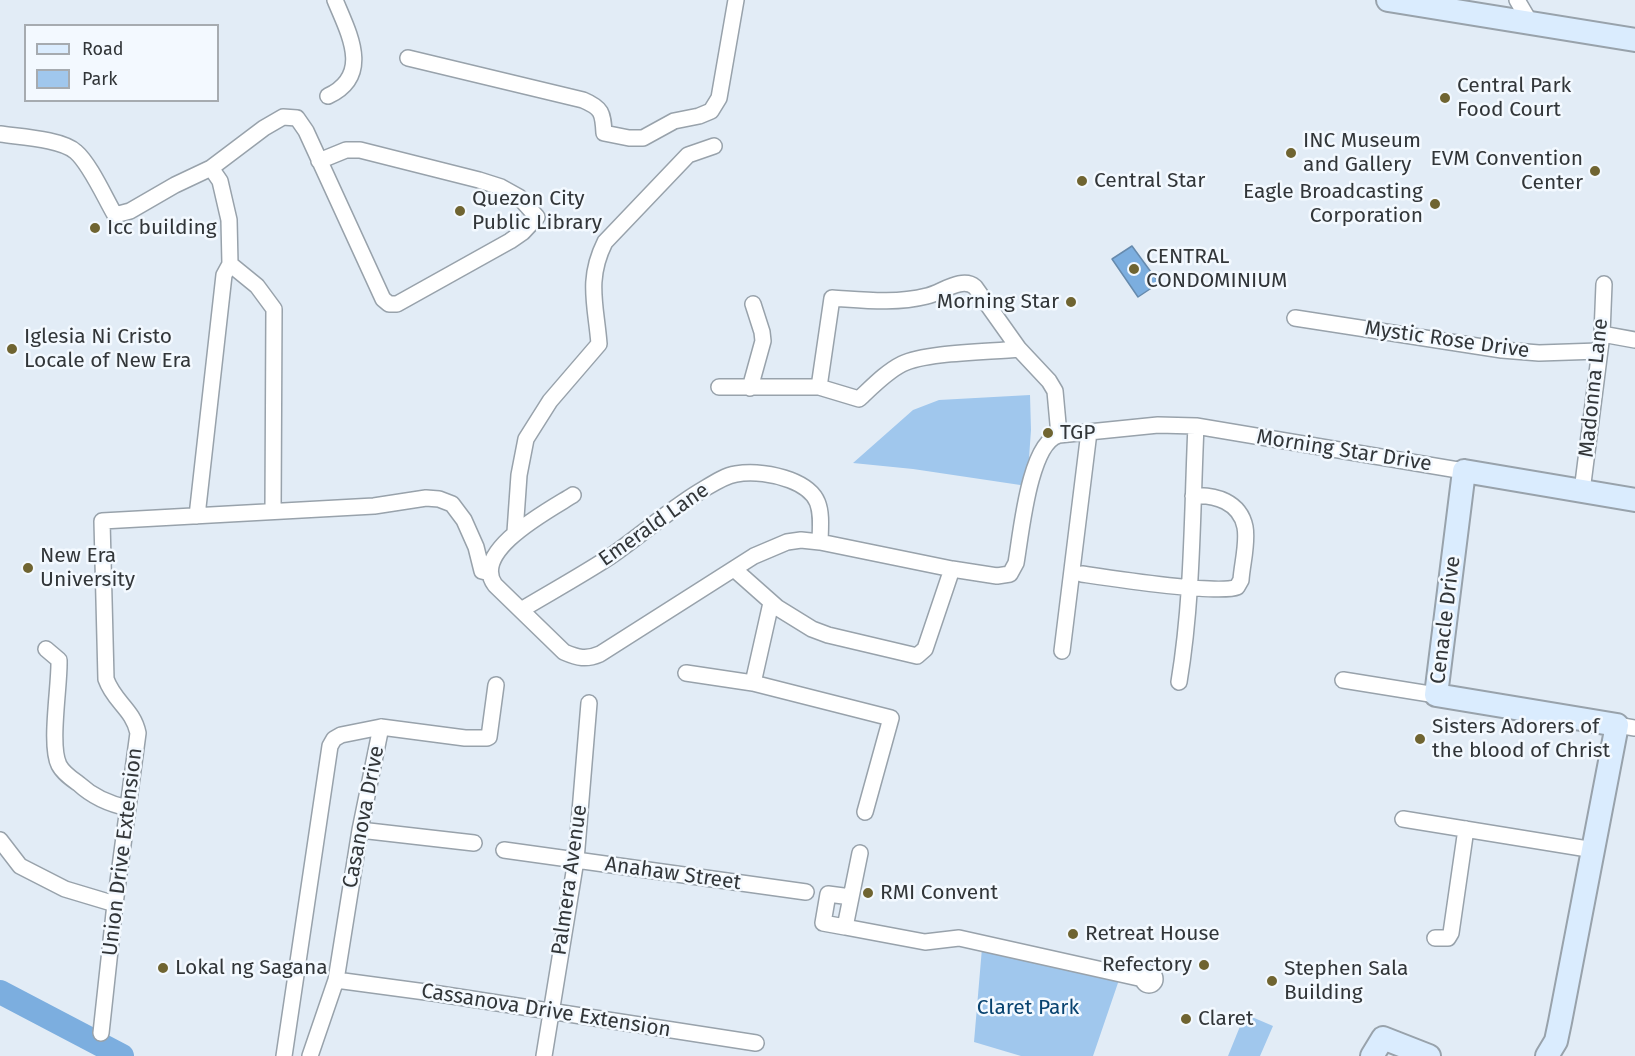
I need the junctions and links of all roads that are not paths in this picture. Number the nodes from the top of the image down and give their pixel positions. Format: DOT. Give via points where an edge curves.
graph roads {
  1 [pos="335,0"];
  2 [pos="736,0"];
  3 [pos="1388,0"];
  4 [pos="1517,0"];
  5 [pos="1530,22"];
  6 [pos="1635,40"];
  7 [pos="408,57"];
  8 [pos="328,96"];
  9 [pos="0,134"];
  10 [pos="714,146"];
  11 [pos="319,161"];
  12 [pos="211,168"];
  13 [pos="231,264"];
  14 [pos="1604,284"];
  15 [pos="753,304"];
  16 [pos="1295,318"];
  17 [pos="1602,334"];
  18 [pos="1635,340"];
  19 [pos="1019,349"];
  20 [pos="1599,351"];
  21 [pos="719,387"];
  22 [pos="819,387"];
  23 [pos="750,388"];
  24 [pos="1196,426"];
  25 [pos="1089,432"];
  26 [pos="1055,436"];
  27 [pos="1464,471"];
  28 [pos="1582,490"];
  29 [pos="573,495"];
  30 [pos="1193,496"];
  31 [pos="1635,500"];
  32 [pos="273,511"];
  33 [pos="197,516"];
  34 [pos="515,532"];
  35 [pos="820,542"];
  36 [pos="734,569"];
  37 [pos="952,569"];
  38 [pos="490,573"];
  39 [pos="1082,574"];
  40 [pos="1189,586"];
  41 [pos="771,603"];
  42 [pos="521,610"];
  43 [pos="46,649"];
  44 [pos="1062,651"];
  45 [pos="686,673"];
  46 [pos="1343,680"];
  47 [pos="1179,682"];
  48 [pos="753,683"];
  49 [pos="496,685"];
  50 [pos="1437,695"];
  51 [pos="589,703"];
  52 [pos="1626,726"];
  53 [pos="381,727"];
  54 [pos="128,808"];
  55 [pos="865,812"];
  56 [pos="1403,819"];
  57 [pos="1466,829"];
  58 [pos="360,830"];
  59 [pos="0,840"];
  60 [pos="474,843"];
  61 [pos="504,850"];
  62 [pos="1594,850"];
  63 [pos="860,853"];
  64 [pos="576,860"];
  65 [pos="806,892"];
  66 [pos="851,897"];
  67 [pos="116,904"];
  68 [pos="845,927"];
  69 [pos="1435,938"];
  70 [pos="1143,979"];
  71 [pos="336,980"];
  72 [pos="551,1012"];
  73 [pos="101,1032"];
  74 [pos="756,1043"];
  75 [pos="284,1056"];
  76 [pos="310,1056"];
  77 [pos="544,1056"];
  78 [pos="1372,1056"];
  79 [pos="1429,1056"];
  80 [pos="1547,1056"];
  1 -- 8 [label="street" via="354,46 354,56 350,76"];
  2 -- 7 [label="street" via="719,98 711,111 674,121 643,138 604,133 603,116 583,100"];
  3 -- 5 [label="street"];
  4 -- 5 [label="street"];
  5 -- 6 [label="street"];
  9 -- 12 [label="street" via="61,144 75,151 115,215 130,211"];
  10 -- 34 [label="street" via="688,154 605,242 594,267 599,344 550,401 526,439"];
  11 -- 11 [label="street" via="383,299 389,304 510,241 537,217 519,197 479,180 360,150 346,150"];
  11 -- 12 [label="street" via="297,118 283,117"];
  12 -- 13 [label="street" via="220,181 229,220"];
  13 -- 32 [label="street" via="257,286 274,309"];
  13 -- 33 [label="street" via="224,275"];
  14 -- 17 [label="street, Madonna Lane"];
  15 -- 23 [label="street" via="763,341"];
  16 -- 20 [label="street, Mystic Rose Drive" via="1502,350"];
  17 -- 18 [label="street"];
  17 -- 20 [label="street, Madonna Lane"];
  19 -- 22 [label="street" via="924,357 904,363 859,399"];
  19 -- 22 [label="street" via="970,283 892,302 832,298"];
  19 -- 26 [label="street" via="1055,392"];
  20 -- 28 [label="street, Madonna Lane"];
  21 -- 23 [label="street"];
  22 -- 23 [label="street"];
  24 -- 25 [label="street, Morning Star Drive" via="1158,425"];
  24 -- 27 [label="street, Morning Star Drive"];
  24 -- 30 [label="street"];
  25 -- 26 [label="street, Morning Star Drive"];
  25 -- 44 [label="street"];
  26 -- 37 [label="street" via="1045,443 1034,467 1014,569 1004,576"];
  27 -- 28 [label="street, Morning Star Drive"];
  27 -- 50 [label="street, Cenacle Drive"];
  28 -- 31 [label="street, Morning Star Drive"];
  29 -- 34 [label="street"];
  30 -- 40 [label="street"];
  30 -- 40 [label="street" via="1219,497 1230,504 1245,526 1245,541 1237,587"];
  32 -- 33 [label="street, Union Drive Extension"];
  32 -- 38 [label="street, Union Drive Extension" via="373,499 439,499 452,504 471,533 482,571"];
  33 -- 54 [label="street, Union Drive Extension" via="102,521 105,679 128,710 138,733"];
  34 -- 38 [label="street" via="495,556"];
  35 -- 36 [label="street" via="788,542 753,556"];
  35 -- 37 [label="street"];
  35 -- 42 [label="street, Emerald Lane" via="820,508 803,485 766,474 735,474 676,506 611,556"];
  36 -- 41 [label="street"];
  36 -- 42 [label="street" via="589,658 576,658 564,652"];
  37 -- 41 [label="street" via="926,649 917,656 828,635"];
  38 -- 42 [label="street" via="495,585"];
  39 -- 40 [label="street"];
  40 -- 47 [label="street"];
  41 -- 48 [label="street"];
  43 -- 54 [label="street" via="59,660 56,737 61,768 92,795"];
  45 -- 48 [label="street"];
  46 -- 50 [label="street"];
  48 -- 55 [label="street" via="891,718"];
  49 -- 53 [label="street" via="487,738"];
  50 -- 52 [label="street, Cenacle Drive"];
  51 -- 64 [label="street, Palmera Avenue"];
  52 -- 62 [label="street, Cenacle Drive"];
  53 -- 58 [label="street, Casanova Drive"];
  53 -- 75 [label="street, Casanova Drive" via="341,735 330,746"];
  54 -- 67 [label="street, Union Drive Extension"];
  56 -- 57 [label="street"];
  57 -- 62 [label="street"];
  57 -- 69 [label="street" via="1451,933 1448,938"];
  58 -- 60 [label="street"];
  58 -- 71 [label="street, Casanova Drive"];
  59 -- 67 [label="street" via="20,866 64,889"];
  61 -- 64 [label="street, Anahaw Street"];
  62 -- 80 [label="street, Cenacle Drive" via="1556,1041"];
  63 -- 66 [label="street"];
  64 -- 65 [label="street, Anahaw Street"];
  64 -- 72 [label="street, Palmera Avenue"];
  66 -- 68 [label="street"];
  66 -- 68 [label="street" via="828,894 823,923"];
  67 -- 73 [label="street, Union Drive Extension"];
  68 -- 70 [label="street" via="925,942 959,938"];
  71 -- 72 [label="street, Cassanova Drive Extension"];
  71 -- 76 [label="street, Casanova Drive"];
  72 -- 74 [label="street, Cassanova Drive Extension"];
  72 -- 77 [label="street, Palmera Avenue"];
  78 -- 79 [label="street" via="1383,1038"];
}
